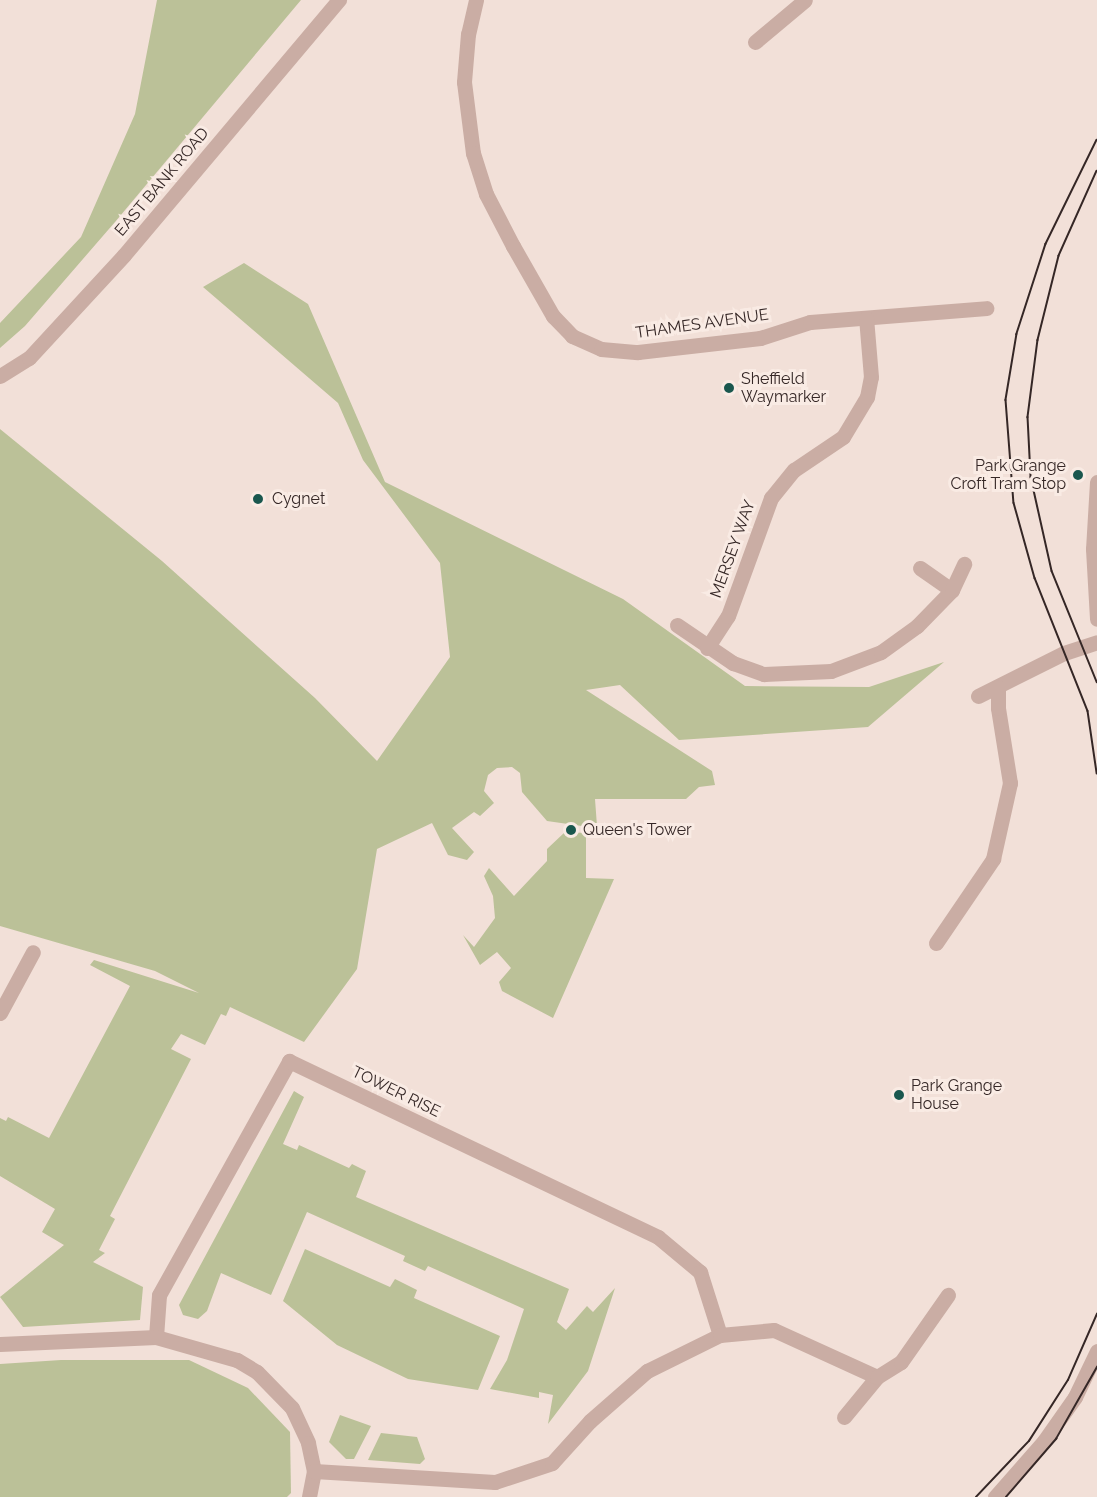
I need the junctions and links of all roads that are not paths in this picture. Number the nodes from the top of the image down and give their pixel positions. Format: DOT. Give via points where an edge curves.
graph roads {
  1 [pos="339,0"];
  2 [pos="476,0"];
  3 [pos="805,0"];
  4 [pos="755,42"];
  5 [pos="986,308"];
  6 [pos="866,318"];
  7 [pos="0,376"];
  8 [pos="1097,482"];
  9 [pos="964,564"];
  10 [pos="920,568"];
  11 [pos="952,590"];
  12 [pos="1097,619"];
  13 [pos="677,625"];
  14 [pos="1097,642"];
  15 [pos="708,648"];
  16 [pos="998,687"];
  17 [pos="978,696"];
  18 [pos="936,943"];
  19 [pos="33,952"];
  20 [pos="0,1012"];
  21 [pos="948,1295"];
  22 [pos="720,1335"];
  23 [pos="156,1337"];
  24 [pos="2,1339"];
  25 [pos="1097,1351"];
  26 [pos="877,1377"];
  27 [pos="844,1417"];
  28 [pos="314,1472"];
  29 [pos="309,1497"];
  30 [pos="995,1497"];
  1 -- 7 [label="street, EAST BANK ROAD" via="124,255 29,358"];
  2 -- 6 [label="street, THAMES AVENUE" via="464,81 473,153 486,194 513,246 553,316 572,336 601,349 638,352 760,338 810,322"];
  3 -- 4 [label="street"];
  5 -- 6 [label="street, THAMES AVENUE"];
  6 -- 15 [label="street, MERSEY WAY" via="871,377 867,398 843,437 794,470 771,498 728,616"];
  8 -- 12 [label="street"];
  9 -- 11 [label="street"];
  10 -- 11 [label="street"];
  11 -- 15 [label="street" via="918,626 881,652 831,671 765,674"];
  13 -- 15 [label="street"];
  14 -- 16 [label="street" via="1065,653"];
  16 -- 17 [label="street"];
  16 -- 18 [label="street" via="1010,783 993,859"];
  19 -- 20 [label="street"];
  21 -- 26 [label="street" via="901,1362"];
  22 -- 23 [label="street, TOWER RISE" via="700,1272 658,1237 289,1061 159,1295"];
  22 -- 26 [label="street" via="774,1330"];
  22 -- 28 [label="street" via="647,1371 590,1421 552,1463 495,1482"];
  23 -- 24 [label="street"];
  23 -- 28 [label="street" via="217,1352 257,1372 292,1408 308,1443"];
  25 -- 30 [label="street" via="1075,1397 1044,1441"];
  26 -- 27 [label="street"];
  28 -- 29 [label="street"];
}
